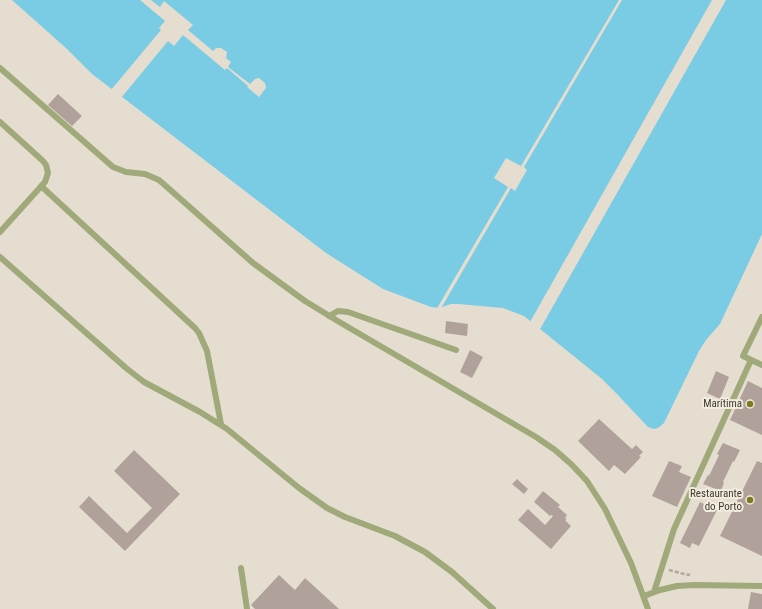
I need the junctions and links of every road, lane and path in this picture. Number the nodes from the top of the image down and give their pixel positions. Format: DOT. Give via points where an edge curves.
graph roads {
  1 [pos="0,68"];
  2 [pos="0,122"];
  3 [pos="41,186"];
  4 [pos="0,232"];
  5 [pos="0,257"];
  6 [pos="329,316"];
  7 [pos="762,317"];
  8 [pos="456,350"];
  9 [pos="751,360"];
  10 [pos="762,366"];
  11 [pos="221,424"];
  12 [pos="241,568"];
  13 [pos="762,586"];
  14 [pos="654,592"];
  15 [pos="644,596"];
  16 [pos="247,609"];
  17 [pos="493,609"];
  18 [pos="648,609"];
  1 -- 6 [label="lane" via="113,166 158,180 253,263"];
  2 -- 3 [label="lane" via="46,165 47,178"];
  3 -- 4 [label="lane"];
  3 -- 11 [label="lane" via="199,333 207,351"];
  5 -- 11 [label="lane" via="134,375 153,388"];
  6 -- 8 [label="lane" via="338,311 348,312"];
  6 -- 15 [label="lane" via="536,437 563,457 586,481 605,509"];
  7 -- 9 [label="lane" via="743,356"];
  9 -- 10 [label="lane"];
  9 -- 14 [label="lane" via="674,529"];
  11 -- 17 [label="lane" via="318,502 336,513 395,536 425,552 452,572"];
  12 -- 16 [label="lane"];
  13 -- 14 [label="lane" via="686,586"];
  14 -- 15 [label="lane"];
  15 -- 18 [label="lane"];
}
